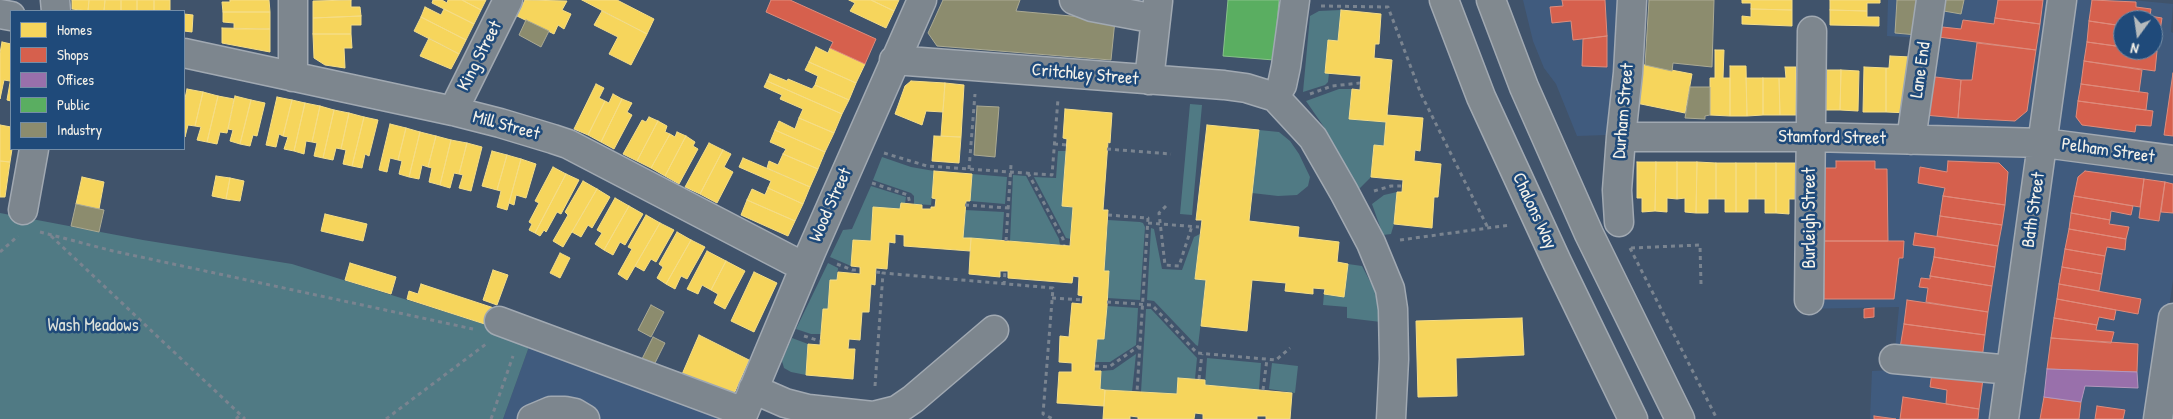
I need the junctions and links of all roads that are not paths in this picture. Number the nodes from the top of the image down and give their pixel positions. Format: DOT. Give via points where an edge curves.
graph roads {
  1 [pos="293,0"];
  2 [pos="508,0"];
  3 [pos="922,0"];
  4 [pos="1074,0"];
  5 [pos="1444,0"];
  6 [pos="1491,0"];
  7 [pos="1632,0"];
  8 [pos="1931,0"];
  9 [pos="2062,0"];
  10 [pos="1294,3"];
  11 [pos="1158,10"];
  12 [pos="1812,31"];
  13 [pos="185,53"];
  14 [pos="894,60"];
  15 [pos="293,77"];
  16 [pos="1148,80"];
  17 [pos="1281,103"];
  18 [pos="452,111"];
  19 [pos="1621,137"];
  20 [pos="1811,137"];
  21 [pos="1911,140"];
  22 [pos="2044,143"];
  23 [pos="34,150"];
  24 [pos="2173,160"];
  25 [pos="1619,222"];
  26 [pos="29,224"];
  27 [pos="804,267"];
  28 [pos="1809,300"];
  29 [pos="2173,318"];
  30 [pos="498,330"];
  31 [pos="994,330"];
  32 [pos="1894,359"];
  33 [pos="2011,370"];
  34 [pos="748,401"];
  35 [pos="532,419"];
  36 [pos="585,419"];
  37 [pos="1391,419"];
  38 [pos="1633,419"];
  39 [pos="1680,419"];
  40 [pos="2004,419"];
  41 [pos="2158,419"];
  1 -- 15 [label="street"];
  2 -- 18 [label="street, King Street"];
  3 -- 14 [label="street, Wood Street"];
  4 -- 11 [label="street" via="1092,7"];
  5 -- 38 [label="main road, Chalons Way" via="1481,97"];
  6 -- 39 [label="main road" via="1524,87 1589,234"];
  7 -- 19 [label="street, Durham Street"];
  8 -- 21 [label="street, Lane End"];
  9 -- 22 [label="street, Bath Street"];
  10 -- 17 [label="street"];
  11 -- 16 [label="street"];
  12 -- 20 [label="street, Burleigh Street"];
  13 -- 15 [label="street, Mill Street"];
  14 -- 16 [label="street, Critchley Street"];
  14 -- 27 [label="street, Wood Street"];
  15 -- 18 [label="street, Mill Street"];
  16 -- 17 [label="street, Critchley Street" via="1246,88"];
  17 -- 37 [label="street" via="1313,138 1371,243 1390,289 1394,309"];
  18 -- 27 [label="street, Mill Street" via="500,122 568,144"];
  19 -- 20 [label="street, Stamford Street"];
  19 -- 25 [label="street, Durham Street" via="1617,190"];
  20 -- 21 [label="street, Stamford Street"];
  20 -- 28 [label="street, Burleigh Street"];
  21 -- 22 [label="street, Stamford Street"];
  22 -- 24 [label="street, Pelham Street"];
  22 -- 33 [label="street, Bath Street"];
  23 -- 26 [label="street"];
  27 -- 34 [label="street, Wood Street"];
  29 -- 41 [label="street"];
  30 -- 34 [label="street"];
  31 -- 34 [label="street" via="897,410 873,416"];
  32 -- 33 [label="street"];
  33 -- 40 [label="street, Bath Street"];
  35 -- 36 [label="street" via="551,411 565,411"];
}
